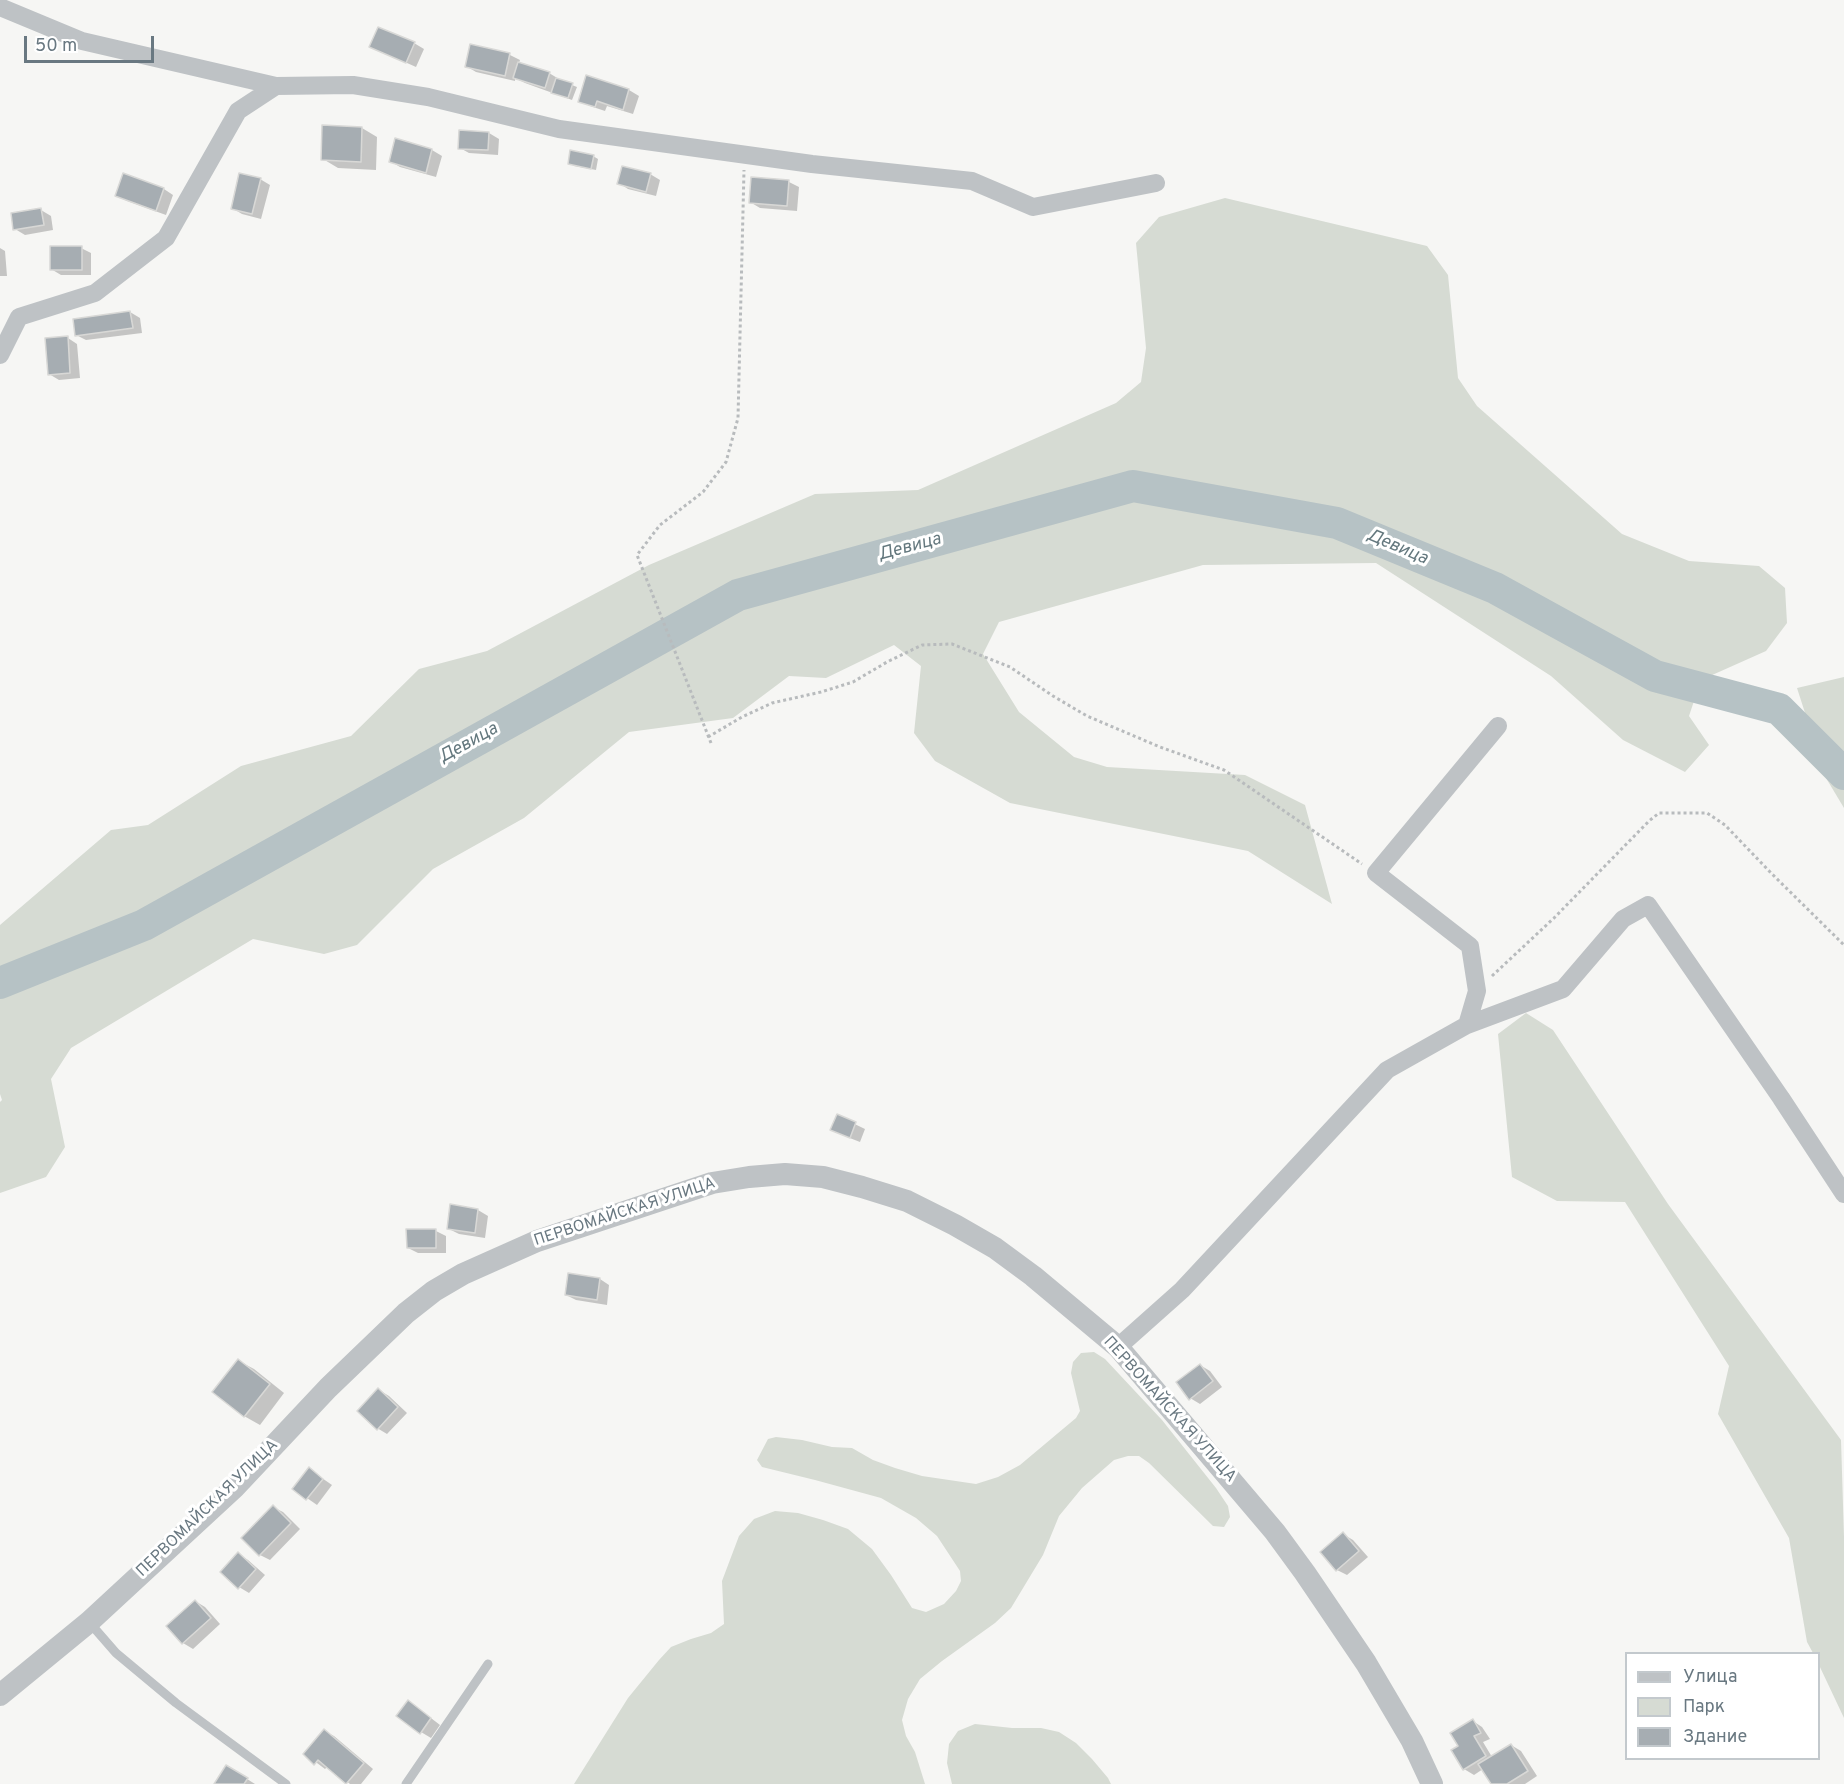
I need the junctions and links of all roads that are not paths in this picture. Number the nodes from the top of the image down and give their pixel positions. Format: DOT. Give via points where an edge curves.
graph roads {
  1 [pos="0,7"];
  2 [pos="276,86"];
  3 [pos="1156,183"];
  4 [pos="0,355"];
  5 [pos="1498,726"];
  6 [pos="1467,1025"];
  7 [pos="1844,1194"];
  8 [pos="1118,1347"];
  9 [pos="89,1622"];
  10 [pos="488,1664"];
  11 [pos="0,1695"];
  12 [pos="286,1784"];
  13 [pos="406,1784"];
  14 [pos="1432,1784"];
  1 -- 2 [label="street" via="82,41"];
  2 -- 3 [label="street" via="353,85 428,97 559,129 812,164 972,181 1033,207"];
  2 -- 4 [label="street" via="238,111 166,238 95,293 19,317"];
  5 -- 6 [label="street" via="1377,873 1470,946 1477,991"];
  6 -- 7 [label="street" via="1563,989 1623,919 1648,905"];
  6 -- 8 [label="street" via="1386,1070 1182,1290"];
  8 -- 9 [label="street, ПЕРВОМАЙСКАЯ УЛИЦА" via="994,1248 908,1201 804,1175 776,1174 712,1183 537,1241 434,1291 328,1388 234,1488"];
  8 -- 14 [label="street, ПЕРВОМАЙСКАЯ УЛИЦА" via="1275,1532 1305,1573 1371,1672 1412,1741"];
  9 -- 11 [label="street, ПЕРВОМАЙСКАЯ УЛИЦА"];
  9 -- 12 [label="lane" via="117,1653 168,1696"];
  10 -- 13 [label="lane"];
}
